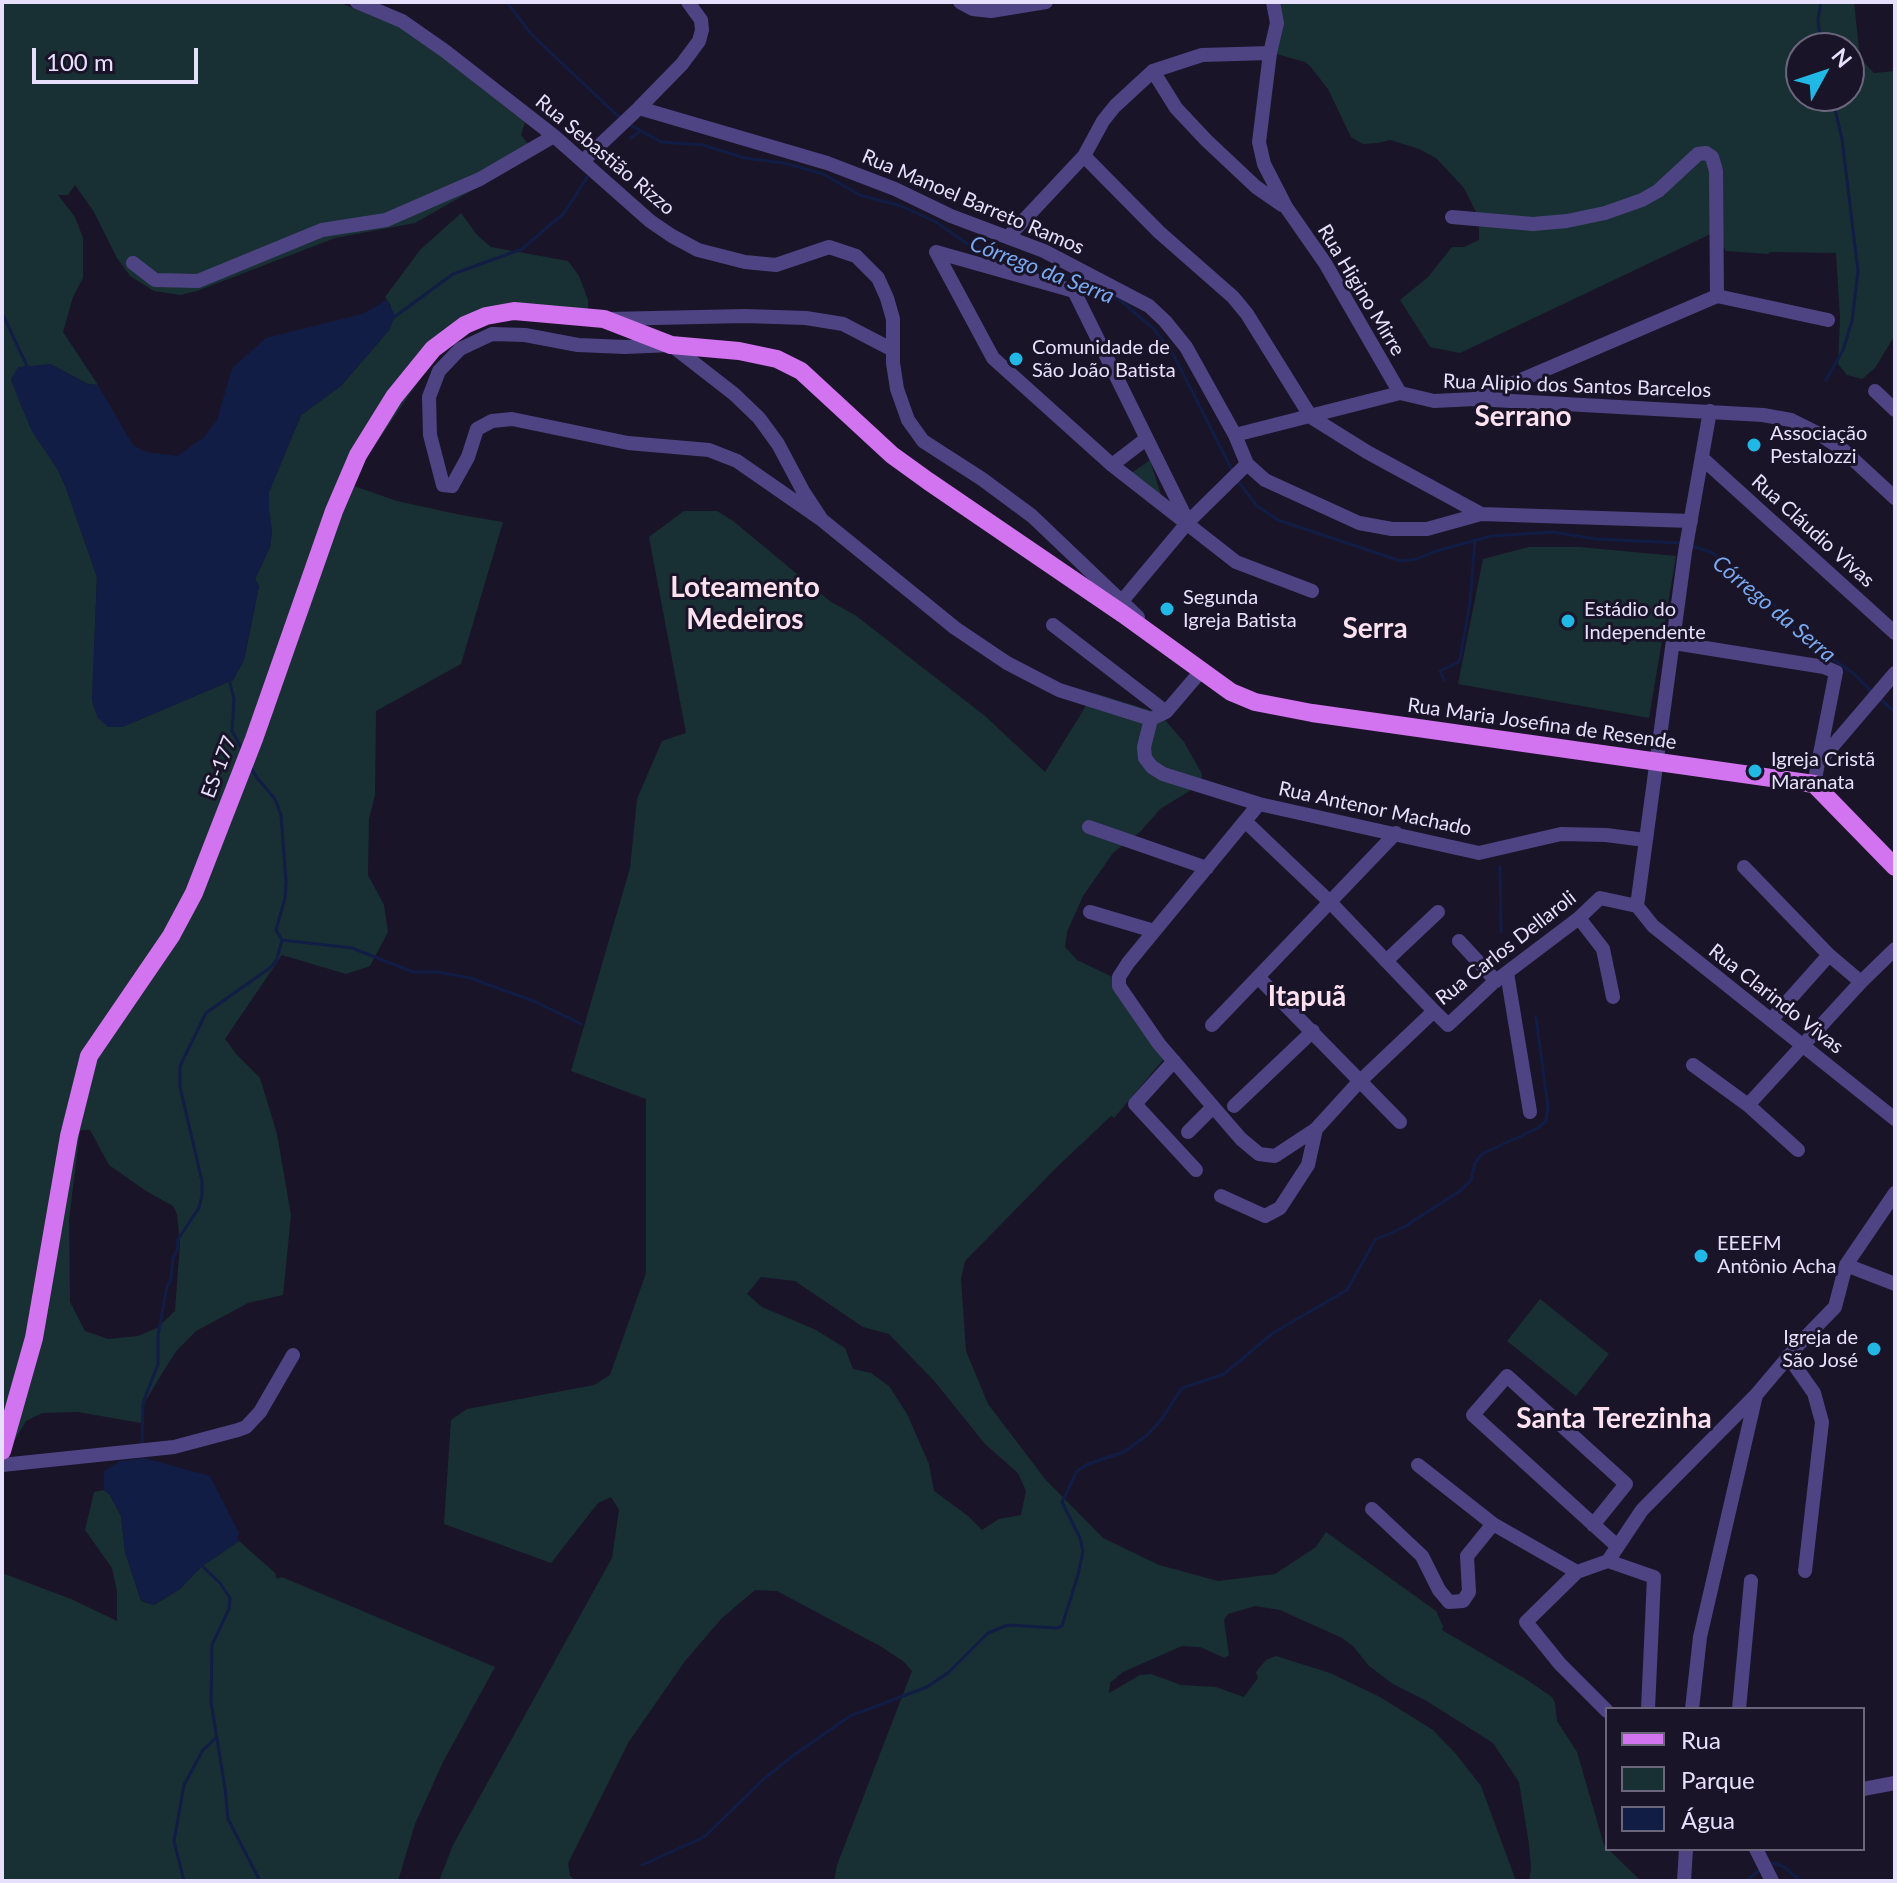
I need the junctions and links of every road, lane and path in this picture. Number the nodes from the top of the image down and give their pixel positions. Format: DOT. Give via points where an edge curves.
graph roads {
  1 [pos="357,2"];
  2 [pos="381,2"];
  3 [pos="688,2"];
  4 [pos="960,2"];
  5 [pos="1046,2"];
  6 [pos="1273,2"];
  7 [pos="402,21"];
  8 [pos="1270,53"];
  9 [pos="1153,71"];
  10 [pos="630,117"];
  11 [pos="554,136"];
  12 [pos="1084,156"];
  13 [pos="584,160"];
  14 [pos="1286,207"];
  15 [pos="1452,217"];
  16 [pos="1008,237"];
  17 [pos="133,263"];
  18 [pos="1717,296"];
  19 [pos="604,319"];
  20 [pos="1828,320"];
  21 [pos="894,333"];
  22 [pos="671,345"];
  23 [pos="893,350"];
  24 [pos="1875,391"];
  25 [pos="1400,393"];
  26 [pos="1475,399"];
  27 [pos="1895,410"];
  28 [pos="1710,411"];
  29 [pos="1311,417"];
  30 [pos="1235,435"];
  31 [pos="1146,439"];
  32 [pos="1703,459"];
  33 [pos="1247,464"];
  34 [pos="1112,465"];
  35 [pos="1895,498"];
  36 [pos="1481,514"];
  37 [pos="822,520"];
  38 [pos="1691,521"];
  39 [pos="1188,522"];
  40 [pos="1312,591"];
  41 [pos="1122,607"];
  42 [pos="1053,625"];
  43 [pos="1895,633"];
  44 [pos="1674,643"];
  45 [pos="1201,671"];
  46 [pos="1895,673"];
  47 [pos="1166,712"];
  48 [pos="1151,719"];
  49 [pos="1657,762"];
  50 [pos="1819,762"];
  51 [pos="1814,784"];
  52 [pos="1259,804"];
  53 [pos="1246,822"];
  54 [pos="1089,827"];
  55 [pos="1396,833"];
  56 [pos="1645,840"];
  57 [pos="1744,867"];
  58 [pos="1895,867"];
  59 [pos="1207,868"];
  60 [pos="1331,903"];
  61 [pos="1637,906"];
  62 [pos="1090,912"];
  63 [pos="1438,912"];
  64 [pos="1579,918"];
  65 [pos="1154,931"];
  66 [pos="1459,941"];
  67 [pos="1895,949"];
  68 [pos="1829,955"];
  69 [pos="1386,961"];
  70 [pos="1502,977"];
  71 [pos="1259,978"];
  72 [pos="1861,982"];
  73 [pos="1613,997"];
  74 [pos="1434,1011"];
  75 [pos="1772,1019"];
  76 [pos="1212,1025"];
  77 [pos="1313,1031"];
  78 [pos="1804,1045"];
  79 [pos="1174,1061"];
  80 [pos="1693,1065"];
  81 [pos="1360,1081"];
  82 [pos="1748,1105"];
  83 [pos="1234,1106"];
  84 [pos="1213,1107"];
  85 [pos="1530,1112"];
  86 [pos="1895,1119"];
  87 [pos="1400,1122"];
  88 [pos="1316,1129"];
  89 [pos="1188,1132"];
  90 [pos="1798,1150"];
  91 [pos="1196,1170"];
  92 [pos="1895,1193"];
  93 [pos="1221,1196"];
  94 [pos="1846,1265"];
  95 [pos="1895,1284"];
  96 [pos="293,1355"];
  97 [pos="1788,1356"];
  98 [pos="1756,1395"];
  99 [pos="2,1451"];
  100 [pos="2,1465"];
  101 [pos="1418,1465"];
  102 [pos="1372,1509"];
  103 [pos="1493,1524"];
  104 [pos="1593,1525"];
  105 [pos="1617,1546"];
  106 [pos="1608,1561"];
  107 [pos="1805,1571"];
  108 [pos="1577,1572"];
  109 [pos="1751,1581"];
  110 [pos="1648,1707"];
  111 [pos="1692,1707"];
  112 [pos="1739,1707"];
  113 [pos="1605,1709"];
  114 [pos="1895,1783"];
  115 [pos="1865,1789"];
  116 [pos="1686,1851"];
  117 [pos="1757,1851"];
  118 [pos="1684,1881"];
  119 [pos="1772,1881"];
  1 -- 7 [label="street, Rua Sebastião Rizzo"];
  2 -- 7 [label="street"];
  3 -- 10 [label="street" via="701,20 699,41"];
  4 -- 5 [label="street" via="991,11"];
  6 -- 8 [label="street, Rua Higino Mirre" via="1277,23"];
  7 -- 11 [label="street, Rua Sebastião Rizzo"];
  8 -- 9 [label="street" via="1202,55"];
  8 -- 14 [label="street, Rua Higino Mirre" via="1259,142"];
  9 -- 12 [label="street" via="1103,121"];
  9 -- 14 [label="street, Rua Higino Mirre" via="1176,108 1206,140"];
  10 -- 13 [label="street"];
  10 -- 16 [label="street, Rua Manoel Barreto Ramos" via="827,163"];
  11 -- 13 [label="street, Rua Sebastião Rizzo"];
  11 -- 17 [label="street" via="480,179 386,220 322,230 198,281 155,280"];
  12 -- 16 [label="street"];
  12 -- 29 [label="street" via="1233,297"];
  13 -- 21 [label="street, Rua Sebastião Rizzo" via="650,221 698,250 776,265 829,247 856,256 878,278"];
  14 -- 25 [label="street, Rua Higino Mirre"];
  15 -- 18 [label="street" via="1533,224 1605,213 1658,191 1698,154 1706,153 1716,171"];
  16 -- 30 [label="street, Rua Manoel Barreto Ramos" via="1149,306 1186,347"];
  18 -- 20 [label="street"];
  18 -- 26 [label="street"];
  19 -- 22 [label="main road, ES-177 / ES-177"];
  19 -- 23 [label="street" via="806,318 843,324"];
  19 -- 99 [label="main road, ES-177 / ES-177" via="514,311 465,325 433,349 394,397 358,455 194,893 89,1056 69,1136 34,1338"];
  21 -- 23 [label="street, Rua Maria Josefina de Resende"];
  22 -- 37 [label="street" via="759,418"];
  22 -- 37 [label="street" via="578,345 492,334 460,349 439,371 429,397 430,435 443,485 452,486 477,429 512,419 628,443 709,450 737,461"];
  22 -- 41 [label="main road, ES-177" via="739,351 777,359 801,371 892,455"];
  23 -- 41 [label="street, Rua Maria Josefina de Resende" via="897,389 908,420 923,441 1032,516"];
  24 -- 27 [label="street"];
  25 -- 26 [label="street, Rua Alipio dos Santos Barcelos" via="1434,401"];
  25 -- 29 [label="street, Rua Alipio dos Santos Barcelos"];
  26 -- 28 [label="street, Rua Alipio dos Santos Barcelos"];
  28 -- 32 [label="street"];
  28 -- 35 [label="street, Rua Alipio dos Santos Barcelos" via="1791,420 1843,450"];
  29 -- 30 [label="street, Rua Alipio dos Santos Barcelos"];
  29 -- 36 [label="street"];
  30 -- 33 [label="street, Rua Manoel Barreto Ramos"];
  31 -- 34 [label="street"];
  31 -- 34 [label="street" via="1074,291 936,252 993,358"];
  31 -- 39 [label="street"];
  32 -- 38 [label="street"];
  32 -- 43 [label="street, Rua Cláudio Vivas"];
  33 -- 36 [label="street" via="1265,480 1359,523 1427,529"];
  33 -- 39 [label="street"];
  34 -- 39 [label="street"];
  36 -- 38 [label="street"];
  37 -- 48 [label="street" via="955,628 1007,663 1059,690"];
  38 -- 44 [label="street"];
  39 -- 40 [label="street" via="1236,562"];
  39 -- 41 [label="street"];
  41 -- 45 [label="main road, Rua Maria Josefina de Resende / ES-177"];
  42 -- 47 [label="street"];
  44 -- 49 [label="street"];
  44 -- 50 [label="street" via="1836,672"];
  45 -- 47 [label="street"];
  45 -- 49 [label="main road, Rua Maria Josefina de Resende / ES-177" via="1231,692 1280,708"];
  46 -- 50 [label="street"];
  47 -- 48 [label="street"];
  48 -- 52 [label="street, Rua Antenor Machado" via="1144,747 1152,767"];
  49 -- 51 [label="main road, Rua Maria Josefina de Resende / ES-177"];
  49 -- 56 [label="street"];
  50 -- 51 [label="street"];
  51 -- 58 [label="main road"];
  52 -- 53 [label="street"];
  52 -- 55 [label="street, Rua Antenor Machado"];
  53 -- 59 [label="street"];
  53 -- 60 [label="street"];
  54 -- 59 [label="street"];
  55 -- 56 [label="street, Rua Antenor Machado" via="1479,853 1561,834"];
  55 -- 60 [label="street"];
  56 -- 61 [label="street"];
  57 -- 68 [label="street"];
  59 -- 65 [label="street"];
  60 -- 69 [label="street"];
  60 -- 71 [label="street"];
  61 -- 64 [label="street, Rua Carlos Dellaroli" via="1600,898"];
  61 -- 75 [label="street, Rua Clarindo Vivas" via="1653,926"];
  62 -- 65 [label="street"];
  63 -- 69 [label="street"];
  64 -- 70 [label="street, Rua Carlos Dellaroli"];
  64 -- 73 [label="street" via="1603,949"];
  65 -- 79 [label="street" via="1119,977 1119,986"];
  66 -- 70 [label="street"];
  67 -- 72 [label="street"];
  68 -- 72 [label="street"];
  68 -- 75 [label="street"];
  69 -- 74 [label="street"];
  70 -- 74 [label="street, Rua Carlos Dellaroli" via="1448,1025"];
  70 -- 85 [label="street"];
  71 -- 76 [label="street"];
  71 -- 77 [label="street"];
  72 -- 78 [label="street"];
  74 -- 81 [label="street, Rua Carlos Dellaroli"];
  75 -- 78 [label="street, Rua Clarindo Vivas"];
  77 -- 81 [label="street"];
  77 -- 83 [label="street"];
  78 -- 82 [label="street"];
  78 -- 86 [label="street, Rua Clarindo Vivas"];
  79 -- 84 [label="street"];
  79 -- 91 [label="street" via="1135,1104"];
  80 -- 82 [label="street"];
  81 -- 87 [label="street"];
  81 -- 88 [label="street, Rua Carlos Dellaroli"];
  82 -- 90 [label="street"];
  84 -- 88 [label="street" via="1241,1139 1268,1157"];
  84 -- 89 [label="street"];
  88 -- 93 [label="street, Rua Carlos Dellaroli" via="1308,1165 1280,1208 1265,1216"];
  92 -- 94 [label="street"];
  94 -- 95 [label="street"];
  94 -- 97 [label="street" via="1835,1307"];
  96 -- 100 [label="street" via="246,1427 174,1447"];
  97 -- 98 [label="street"];
  97 -- 107 [label="street" via="1814,1393 1822,1422"];
  98 -- 105 [label="street" via="1642,1510"];
  98 -- 111 [label="street" via="1700,1637"];
  101 -- 103 [label="street"];
  102 -- 103 [label="street" via="1422,1556 1449,1602 1463,1601 1469,1592 1467,1556"];
  103 -- 108 [label="street"];
  104 -- 104 [label="street" via="1473,1415 1507,1376 1626,1484"];
  104 -- 105 [label="street"];
  105 -- 106 [label="street"];
  106 -- 108 [label="street"];
  106 -- 110 [label="street" via="1654,1577"];
  108 -- 113 [label="street" via="1526,1622"];
  109 -- 112 [label="street"];
  114 -- 115 [label="street"];
  116 -- 118 [label="street"];
  117 -- 119 [label="street"];
}
